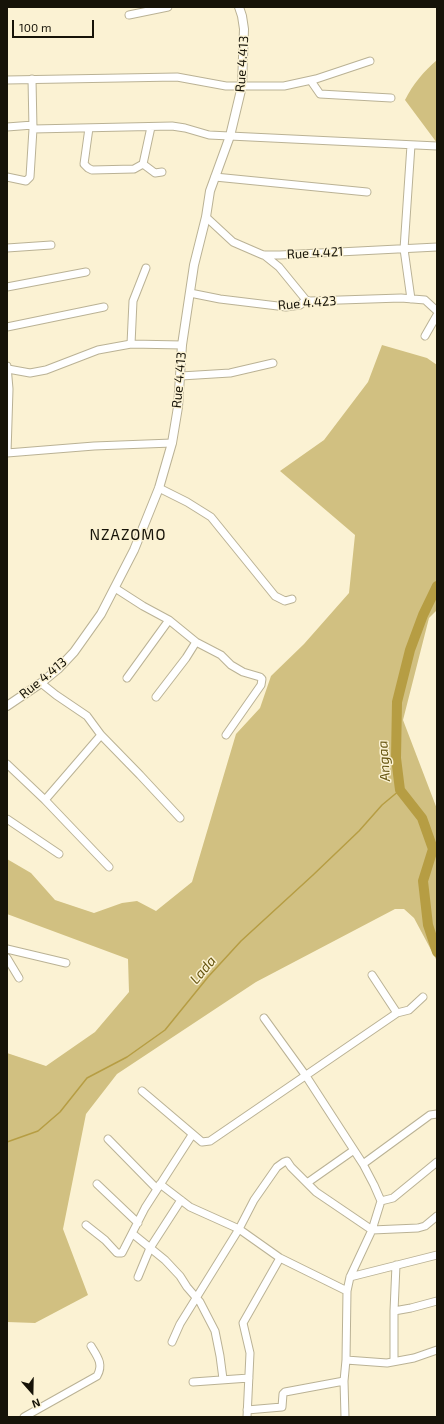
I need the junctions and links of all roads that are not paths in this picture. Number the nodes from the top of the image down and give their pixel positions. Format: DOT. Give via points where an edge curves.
graph roads {
  1 [pos="168,7"];
  2 [pos="239,7"];
  3 [pos="129,15"];
  4 [pos="370,61"];
  5 [pos="7,80"];
  6 [pos="32,80"];
  7 [pos="311,81"];
  8 [pos="242,86"];
  9 [pos="391,98"];
  10 [pos="7,126"];
  11 [pos="33,127"];
  12 [pos="151,127"];
  13 [pos="89,128"];
  14 [pos="230,136"];
  15 [pos="411,145"];
  16 [pos="437,146"];
  17 [pos="143,164"];
  18 [pos="162,172"];
  19 [pos="215,177"];
  20 [pos="7,178"];
  21 [pos="367,192"];
  22 [pos="206,217"];
  23 [pos="51,245"];
  24 [pos="437,247"];
  25 [pos="7,248"];
  26 [pos="404,248"];
  27 [pos="263,255"];
  28 [pos="146,268"];
  29 [pos="86,272"];
  30 [pos="7,288"];
  31 [pos="190,293"];
  32 [pos="411,299"];
  33 [pos="306,300"];
  34 [pos="104,307"];
  35 [pos="437,311"];
  36 [pos="437,315"];
  37 [pos="7,327"];
  38 [pos="425,336"];
  39 [pos="131,344"];
  40 [pos="182,345"];
  41 [pos="273,362"];
  42 [pos="7,367"];
  43 [pos="180,376"];
  44 [pos="172,442"];
  45 [pos="7,453"];
  46 [pos="158,488"];
  47 [pos="115,588"];
  48 [pos="292,599"];
  49 [pos="169,620"];
  50 [pos="196,642"];
  51 [pos="127,678"];
  52 [pos="41,683"];
  53 [pos="156,697"];
  54 [pos="9,703"];
  55 [pos="101,735"];
  56 [pos="226,735"];
  57 [pos="7,764"];
  58 [pos="45,800"];
  59 [pos="180,818"];
  60 [pos="7,819"];
  61 [pos="59,854"];
  62 [pos="109,866"];
  63 [pos="7,949"];
  64 [pos="7,958"];
  65 [pos="66,963"];
  66 [pos="372,975"];
  67 [pos="19,978"];
  68 [pos="423,997"];
  69 [pos="397,1013"];
  70 [pos="264,1018"];
  71 [pos="306,1076"];
  72 [pos="142,1091"];
  73 [pos="437,1114"];
  74 [pos="192,1135"];
  75 [pos="108,1139"];
  76 [pos="354,1150"];
  77 [pos="437,1162"];
  78 [pos="363,1164"];
  79 [pos="307,1183"];
  80 [pos="97,1184"];
  81 [pos="159,1186"];
  82 [pos="181,1200"];
  83 [pos="380,1201"];
  84 [pos="437,1216"];
  85 [pos="138,1223"];
  86 [pos="86,1225"];
  87 [pos="239,1229"];
  88 [pos="372,1230"];
  89 [pos="133,1234"];
  90 [pos="150,1248"];
  91 [pos="437,1255"];
  92 [pos="280,1258"];
  93 [pos="396,1265"];
  94 [pos="138,1277"];
  95 [pos="350,1277"];
  96 [pos="347,1291"];
  97 [pos="197,1298"];
  98 [pos="437,1301"];
  99 [pos="394,1311"];
  100 [pos="172,1342"];
  101 [pos="91,1346"];
  102 [pos="437,1350"];
  103 [pos="346,1360"];
  104 [pos="394,1361"];
  105 [pos="249,1378"];
  106 [pos="223,1379"];
  107 [pos="344,1381"];
  108 [pos="193,1382"];
  109 [pos="247,1414"];
  110 [pos="24,1417"];
  111 [pos="345,1417"];
  1 -- 3 [label="street"];
  2 -- 8 [label="street, Rue 4.413" via="244,29"];
  4 -- 7 [label="street"];
  5 -- 6 [label="street"];
  6 -- 8 [label="street" via="177,77 226,86"];
  6 -- 11 [label="street"];
  7 -- 8 [label="street" via="284,86"];
  7 -- 9 [label="street" via="320,94"];
  8 -- 14 [label="street, Rue 4.413"];
  10 -- 11 [label="street"];
  11 -- 13 [label="street"];
  11 -- 20 [label="street" via="30,177 26,181"];
  12 -- 13 [label="street"];
  12 -- 14 [label="street" via="172,126 209,135"];
  12 -- 17 [label="street"];
  13 -- 17 [label="street" via="84,159 84,164 88,168 134,169"];
  14 -- 15 [label="street"];
  14 -- 19 [label="street, Rue 4.413"];
  15 -- 16 [label="street"];
  15 -- 26 [label="street"];
  17 -- 18 [label="street" via="155,173"];
  19 -- 21 [label="street"];
  19 -- 22 [label="street, Rue 4.413"];
  22 -- 27 [label="street, Rue 4.421" via="233,242"];
  22 -- 31 [label="street, Rue 4.413" via="194,264"];
  23 -- 25 [label="street"];
  24 -- 26 [label="street, Rue 4.421"];
  26 -- 27 [label="street, Rue 4.421"];
  26 -- 32 [label="street"];
  27 -- 33 [label="street" via="278,267"];
  28 -- 39 [label="street" via="133,301"];
  29 -- 30 [label="street"];
  31 -- 33 [label="street, Rue 4.423" via="286,307"];
  31 -- 40 [label="street, Rue 4.413"];
  32 -- 33 [label="street, Rue 4.423"];
  32 -- 35 [label="street, Rue 4.423" via="425,300"];
  34 -- 37 [label="street"];
  36 -- 38 [label="street"];
  39 -- 40 [label="street"];
  39 -- 42 [label="street" via="98,350 46,370 30,373"];
  40 -- 43 [label="street, Rue 4.413"];
  41 -- 43 [label="street" via="230,373"];
  42 -- 45 [label="street"];
  43 -- 44 [label="street, Rue 4.413"];
  44 -- 45 [label="street"];
  44 -- 46 [label="street, Rue 4.413"];
  46 -- 47 [label="street, Rue 4.413" via="134,550"];
  46 -- 48 [label="street" via="211,517 275,596 285,601"];
  47 -- 49 [label="street"];
  47 -- 52 [label="street, Rue 4.413" via="101,614 74,652"];
  49 -- 50 [label="street"];
  49 -- 51 [label="street"];
  50 -- 53 [label="street"];
  50 -- 56 [label="street" via="215,651 237,669 262,679 261,685"];
  52 -- 54 [label="street, Rue 4.413"];
  52 -- 55 [label="street" via="87,716"];
  55 -- 58 [label="street"];
  55 -- 59 [label="street"];
  57 -- 58 [label="street"];
  58 -- 62 [label="street"];
  60 -- 61 [label="street"];
  63 -- 65 [label="street"];
  64 -- 67 [label="street"];
  66 -- 69 [label="street"];
  68 -- 69 [label="street" via="408,1010"];
  69 -- 71 [label="street"];
  70 -- 71 [label="street"];
  71 -- 74 [label="street" via="210,1141 202,1142"];
  71 -- 76 [label="street"];
  72 -- 74 [label="street"];
  73 -- 78 [label="street" via="430,1115"];
  74 -- 81 [label="street"];
  75 -- 81 [label="street"];
  76 -- 78 [label="street"];
  76 -- 79 [label="street"];
  77 -- 83 [label="street" via="393,1198"];
  78 -- 83 [label="street"];
  79 -- 87 [label="street" via="287,1161 284,1162 277,1167 254,1200"];
  79 -- 88 [label="street" via="316,1192"];
  80 -- 85 [label="street"];
  81 -- 82 [label="street"];
  81 -- 85 [label="street"];
  82 -- 87 [label="street" via="190,1207"];
  82 -- 90 [label="street"];
  83 -- 88 [label="street"];
  84 -- 88 [label="street" via="425,1226 418,1228"];
  85 -- 89 [label="street"];
  86 -- 89 [label="street" via="117,1253 122,1253"];
  87 -- 92 [label="street"];
  87 -- 97 [label="street"];
  88 -- 95 [label="street"];
  89 -- 90 [label="street"];
  90 -- 94 [label="street"];
  90 -- 97 [label="street" via="165,1260"];
  91 -- 93 [label="street"];
  92 -- 96 [label="street"];
  92 -- 105 [label="street" via="243,1323 250,1353"];
  93 -- 95 [label="street"];
  93 -- 99 [label="street"];
  95 -- 96 [label="street"];
  96 -- 103 [label="street"];
  97 -- 100 [label="street"];
  97 -- 106 [label="street" via="215,1331"];
  98 -- 99 [label="street"];
  99 -- 104 [label="street"];
  101 -- 110 [label="street" via="100,1361 97,1376"];
  102 -- 104 [label="street" via="414,1358"];
  103 -- 104 [label="street"];
  103 -- 107 [label="street"];
  105 -- 106 [label="street"];
  105 -- 109 [label="street"];
  106 -- 108 [label="street"];
  107 -- 109 [label="street" via="285,1392 282,1407"];
  107 -- 111 [label="street"];
}
